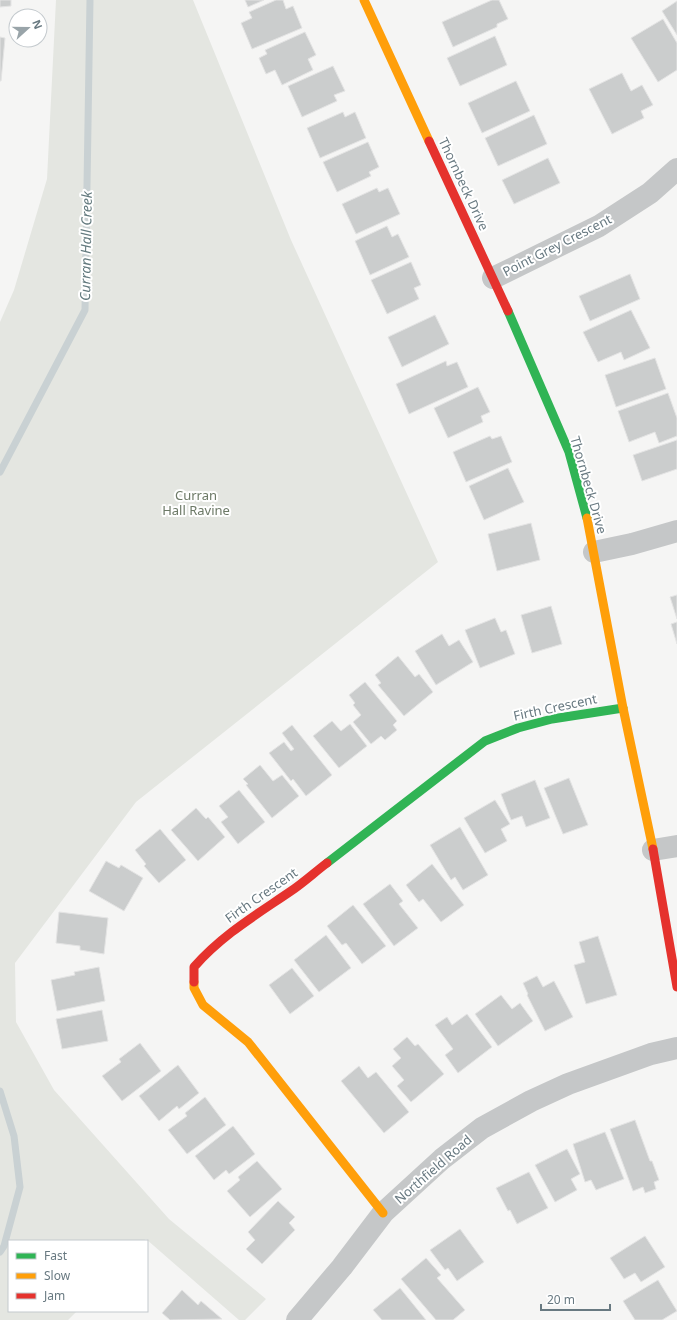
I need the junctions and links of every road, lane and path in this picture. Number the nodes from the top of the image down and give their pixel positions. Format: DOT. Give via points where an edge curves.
graph roads {
  1 [pos="365,0"];
  2 [pos="677,169"];
  3 [pos="493,278"];
  4 [pos="677,531"];
  5 [pos="594,552"];
  6 [pos="623,708"];
  7 [pos="677,846"];
  8 [pos="653,850"];
  9 [pos="677,987"];
  10 [pos="677,1048"];
  11 [pos="383,1214"];
  12 [pos="297,1320"];
  1 -- 3 [label="street, Thornbeck Drive"];
  2 -- 3 [label="street, Point Grey Crescent" via="650,193 600,226"];
  3 -- 5 [label="street, Thornbeck Drive" via="569,452"];
  4 -- 5 [label="street"];
  5 -- 6 [label="street, Thornbeck Drive"];
  6 -- 8 [label="street, Thornbeck Drive"];
  6 -- 11 [label="street, Firth Crescent" via="543,721 512,729 485,741 291,891 258,911 206,951 194,967 194,988 203,1005 248,1042"];
  7 -- 8 [label="street"];
  8 -- 9 [label="street, Thornbeck Drive"];
  10 -- 11 [label="street, Northfield Road" via="651,1054 568,1084 482,1128 442,1158"];
  11 -- 12 [label="street, Northfield Road"];
}
